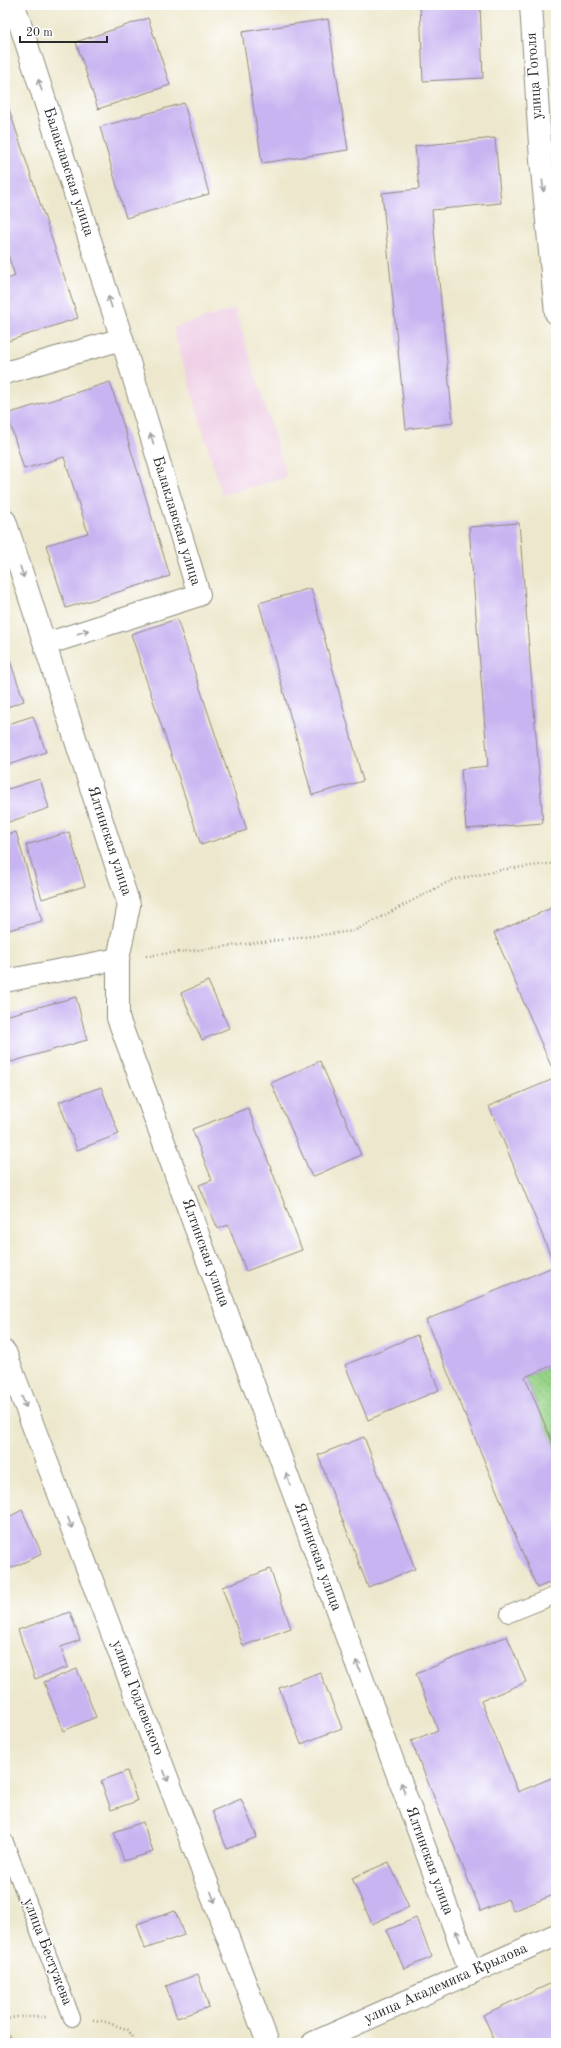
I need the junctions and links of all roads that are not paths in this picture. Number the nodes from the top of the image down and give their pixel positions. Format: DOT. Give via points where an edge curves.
graph roads {
  1 [pos="14,5"];
  2 [pos="531,5"];
  3 [pos="556,313"];
  4 [pos="122,339"];
  5 [pos="5,373"];
  6 [pos="5,521"];
  7 [pos="46,644"];
  8 [pos="118,959"];
  9 [pos="5,981"];
  10 [pos="5,1352"];
  11 [pos="556,1595"];
  12 [pos="509,1614"];
  13 [pos="5,1842"];
  14 [pos="556,1935"];
  15 [pos="471,1973"];
  16 [pos="72,2018"];
  17 [pos="268,2043"];
  18 [pos="313,2043"];
  4 -- 1 [label="street, Балаклавская улица, one-way"];
  2 -- 3 [label="street, улица Гоголя, one-way" via="541,160"];
  4 -- 5 [label="street"];
  7 -- 4 [label="street, Балаклавская улица, one-way" via="199,595"];
  6 -- 7 [label="street, Ялтинская улица, one-way"];
  7 -- 8 [label="street, Ялтинская улица" via="129,905"];
  8 -- 9 [label="street"];
  15 -- 8 [label="street, Ялтинская улица, one-way" via="118,1018"];
  10 -- 17 [label="street, улица Годлевского, one-way"];
  11 -- 12 [label="lane"];
  13 -- 16 [label="lane, улица Бестужева"];
  14 -- 15 [label="street, улица Академика Крылова"];
  15 -- 18 [label="street, улица Академика Крылова"];
}
